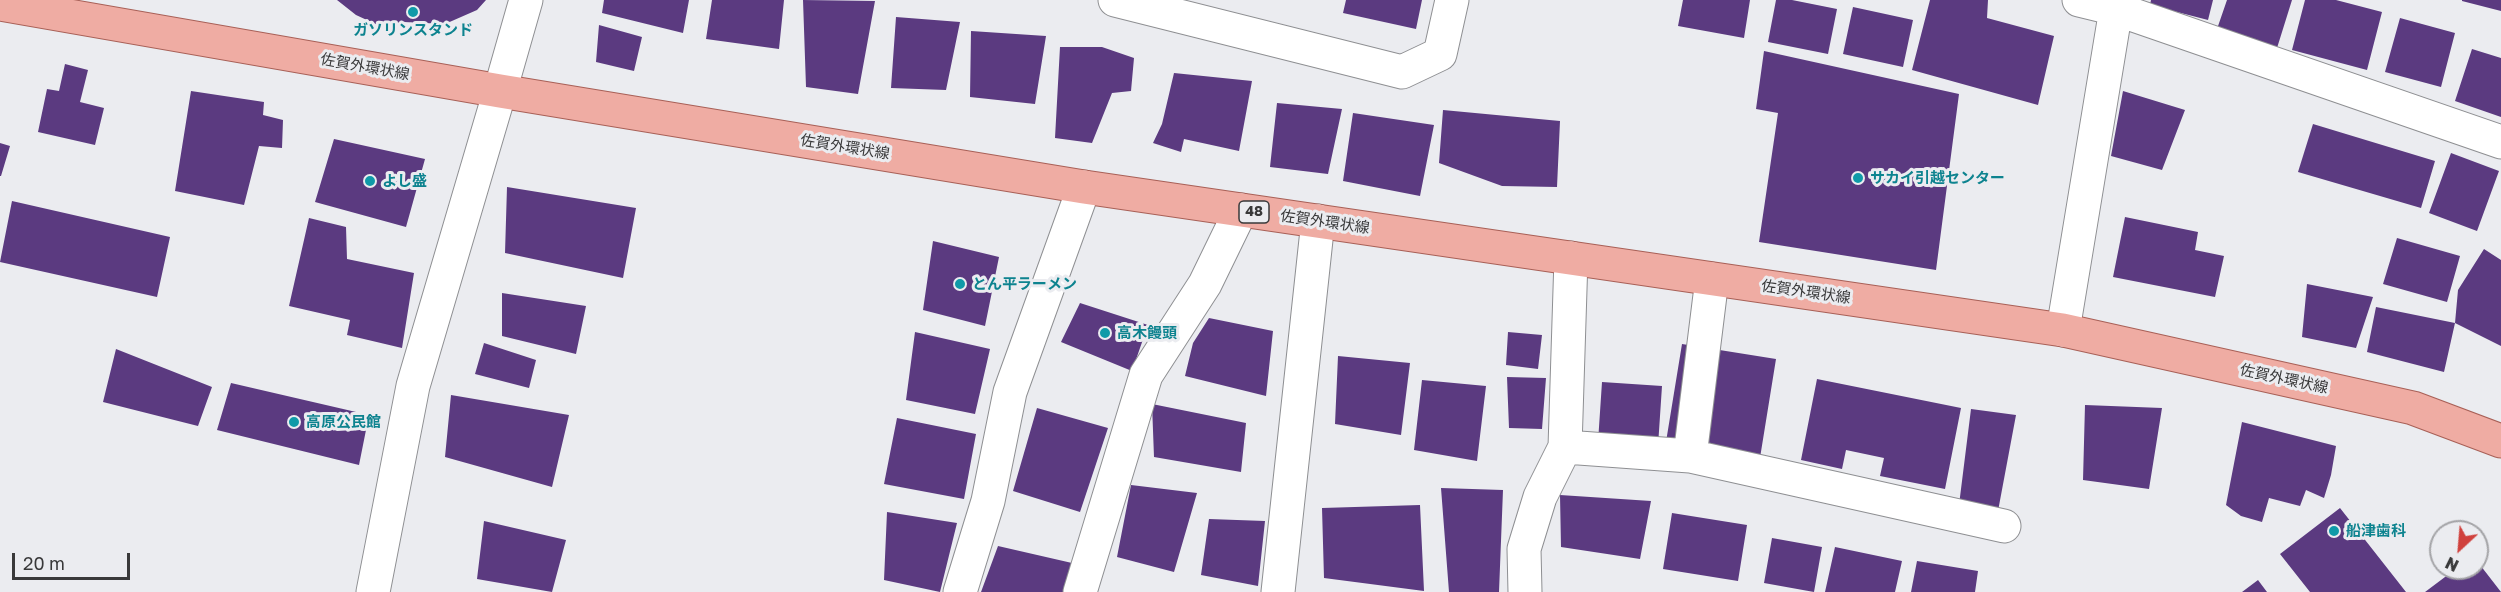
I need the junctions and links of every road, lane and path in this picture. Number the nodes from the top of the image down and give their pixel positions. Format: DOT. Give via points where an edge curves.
graph roads {
  1 [pos="526,0"];
  2 [pos="1115,0"];
  3 [pos="1452,0"];
  4 [pos="2079,0"];
  5 [pos="0,4"];
  6 [pos="2118,5"];
  7 [pos="500,91"];
  8 [pos="2501,142"];
  9 [pos="1084,187"];
  10 [pos="1241,210"];
  11 [pos="1318,221"];
  12 [pos="1571,258"];
  13 [pos="1712,279"];
  14 [pos="2063,330"];
  15 [pos="2501,441"];
  16 [pos="1565,447"];
  17 [pos="1689,456"];
  18 [pos="2004,526"];
  19 [pos="373,592"];
  20 [pos="960,592"];
  21 [pos="1080,592"];
  22 [pos="1278,592"];
  23 [pos="1525,592"];
  1 -- 7 [label="street"];
  2 -- 3 [label="street" via="1401,72 1440,54"];
  4 -- 6 [label="street"];
  5 -- 7 [label="main road, 佐賀外環状線 / 48"];
  6 -- 8 [label="street"];
  6 -- 14 [label="street"];
  7 -- 9 [label="main road, 佐賀外環状線 / 48"];
  7 -- 19 [label="street" via="413,386"];
  9 -- 10 [label="main road, 佐賀外環状線 / 48"];
  9 -- 20 [label="street" via="1010,392 988,501"];
  10 -- 11 [label="main road, 佐賀外環状線 / 48"];
  10 -- 21 [label="street" via="1205,284 1146,375"];
  11 -- 12 [label="main road, 佐賀外環状線 / 48"];
  11 -- 22 [label="street"];
  12 -- 13 [label="main road, 佐賀外環状線 / 48"];
  12 -- 16 [label="street"];
  13 -- 14 [label="main road, 佐賀外環状線 / 48"];
  13 -- 17 [label="street"];
  14 -- 15 [label="main road, 佐賀外環状線 / 48" via="2413,408"];
  16 -- 17 [label="street"];
  16 -- 23 [label="street" via="1540,497 1524,549"];
  17 -- 18 [label="street"];
}
